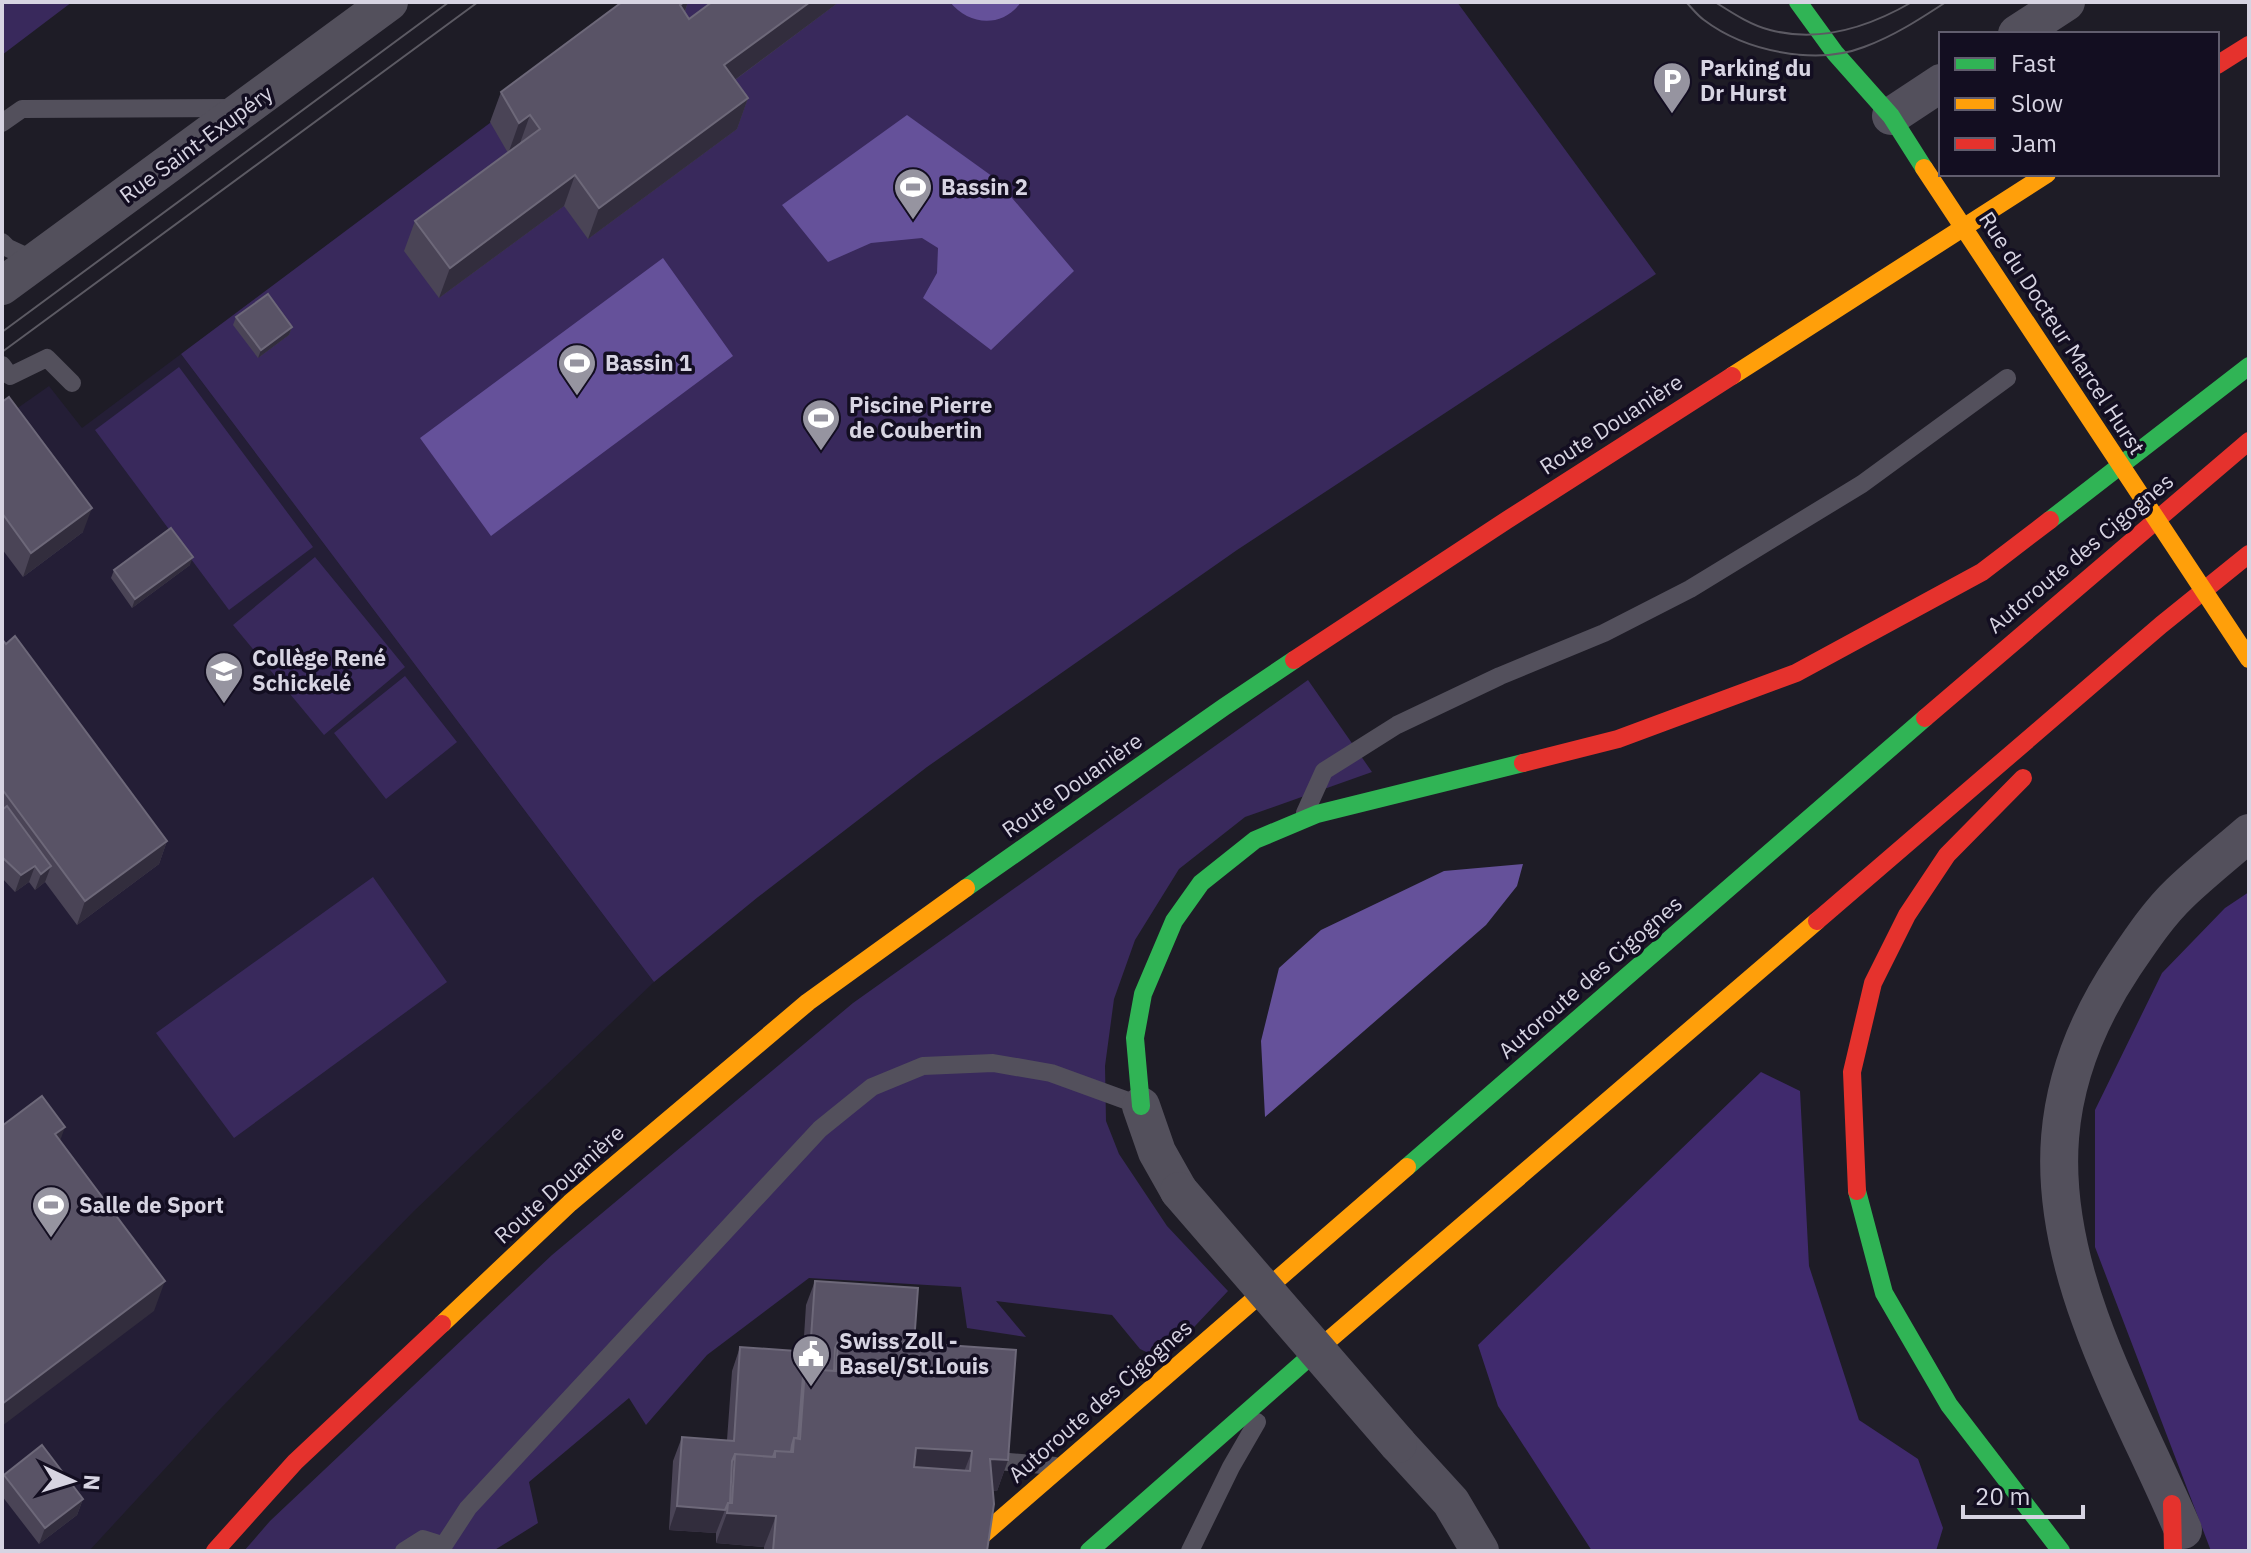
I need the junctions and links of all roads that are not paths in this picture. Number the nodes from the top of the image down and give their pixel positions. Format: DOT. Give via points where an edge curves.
graph roads {
  1 [pos="389,2"];
  2 [pos="1798,2"];
  3 [pos="2066,2"];
  4 [pos="2020,32"];
  5 [pos="2249,45"];
  6 [pos="2219,64"];
  7 [pos="1939,84"];
  8 [pos="246,107"];
  9 [pos="1891,116"];
  10 [pos="2,123"];
  11 [pos="2044,176"];
  12 [pos="2,242"];
  13 [pos="36,261"];
  14 [pos="2,286"];
  15 [pos="2,365"];
  16 [pos="2249,366"];
  17 [pos="2007,378"];
  18 [pos="72,383"];
  19 [pos="2249,441"];
  20 [pos="2249,554"];
  21 [pos="2161,625"];
  22 [pos="2249,659"];
  23 [pos="2093,705"];
  24 [pos="2032,769"];
  25 [pos="1302,818"];
  26 [pos="2249,833"];
  27 [pos="1141,1106"];
  28 [pos="1280,1382"];
  29 [pos="968,1459"];
  30 [pos="1062,1466"];
  31 [pos="2172,1504"];
  32 [pos="441,1548"];
  33 [pos="215,1551"];
  34 [pos="404,1551"];
  35 [pos="964,1551"];
  36 [pos="1089,1551"];
  37 [pos="1190,1551"];
  38 [pos="1480,1551"];
  39 [pos="2061,1551"];
  40 [pos="2173,1551"];
  41 [pos="2192,1551"];
  1 -- 8 [label="street, Rue Saint-Exupéry"];
  2 -- 9 [label="main road, Rue du Docteur Marcel Hurst"];
  3 -- 4 [label="street"];
  5 -- 6 [label="main road"];
  7 -- 9 [label="street"];
  8 -- 10 [label="lane" via="22,109"];
  8 -- 13 [label="street, Rue Saint-Exupéry"];
  9 -- 22 [label="main road, Rue du Docteur Marcel Hurst, bridge"];
  11 -- 33 [label="main road, Route Douanière" via="1224,707 808,1002 558,1214 295,1462"];
  12 -- 13 [label="lane"];
  13 -- 14 [label="street, Rue Saint-Exupéry"];
  15 -- 18 [label="lane" via="10,376 47,358"];
  16 -- 25 [label="main road" via="1982,572 1796,673 1618,739"];
  17 -- 25 [label="lane" via="1862,484 1690,589 1397,725 1324,771"];
  19 -- 30 [label="main road, Autoroute des Cigognes"];
  20 -- 21 [label="main road"];
  21 -- 23 [label="main road"];
  21 -- 28 [label="main road"];
  24 -- 39 [label="main road" via="1947,855 1907,915 1873,983 1852,1072 1857,1193 1884,1293 1949,1405"];
  25 -- 27 [label="main road" via="1255,840 1201,883 1174,921 1143,994 1135,1038"];
  26 -- 31 [label="street" via="2179,894 2137,945 2089,1026 2062,1109 2059,1188 2070,1254 2115,1382"];
  27 -- 32 [label="lane" via="1051,1073 993,1063 923,1066 872,1087 820,1129 468,1508"];
  27 -- 38 [label="street, bridge" via="1157,1152 1179,1191 1451,1502"];
  28 -- 36 [label="main road"];
  28 -- 37 [label="lane"];
  29 -- 30 [label="lane"];
  30 -- 35 [label="main road, Autoroute des Cigognes"];
  31 -- 40 [label="main road"];
  31 -- 41 [label="street"];
  32 -- 34 [label="lane" via="423,1539"];
}
